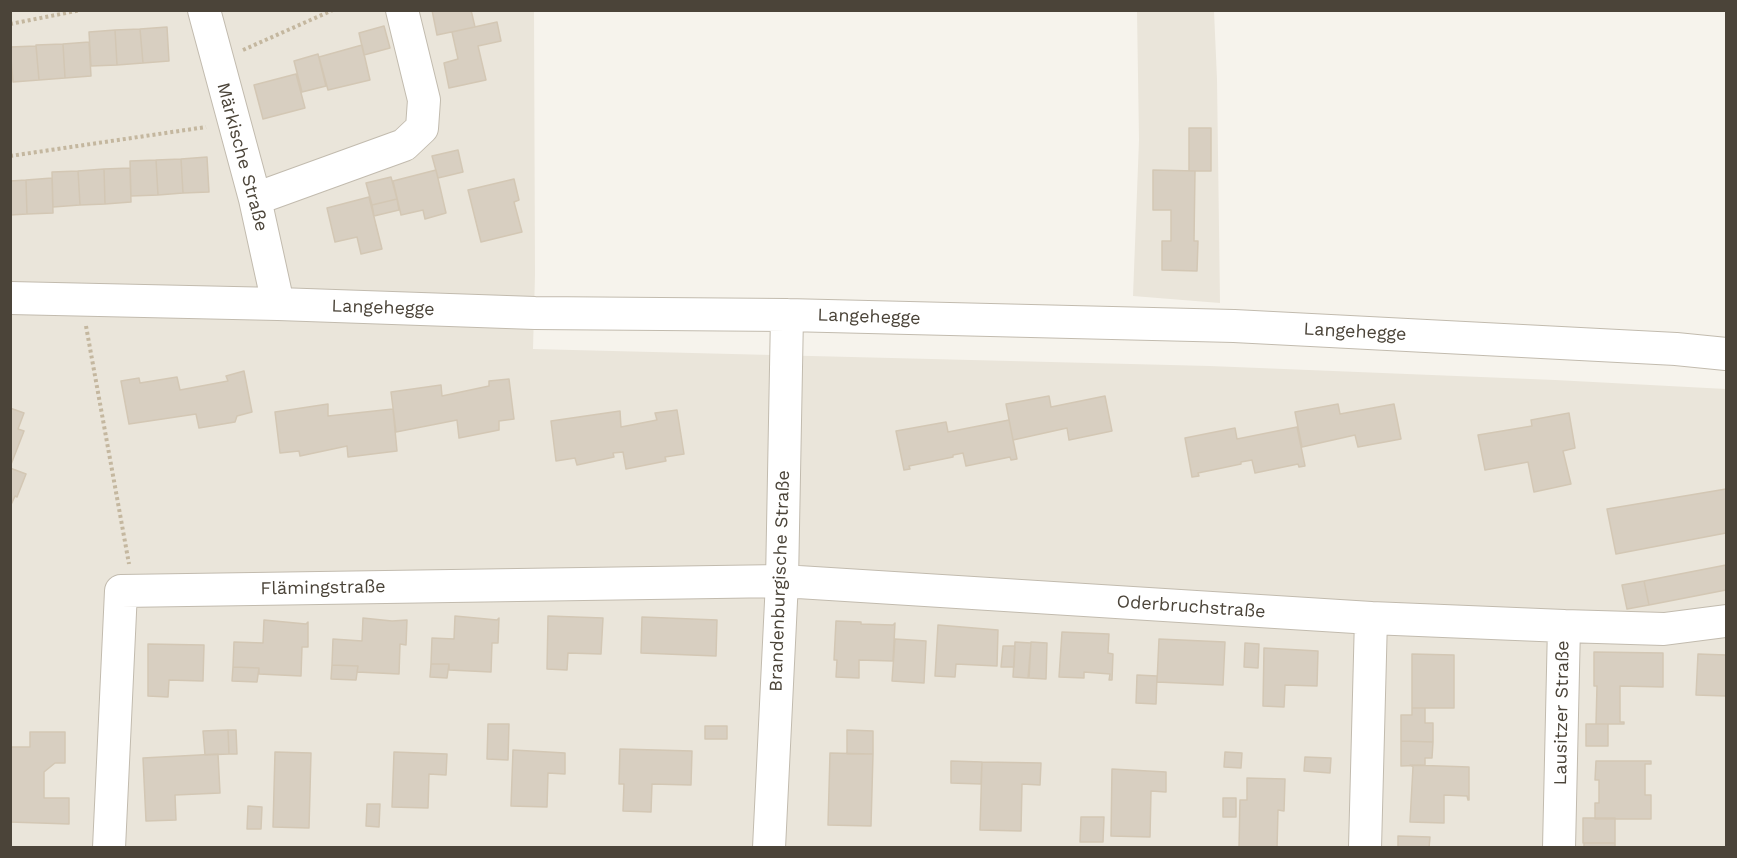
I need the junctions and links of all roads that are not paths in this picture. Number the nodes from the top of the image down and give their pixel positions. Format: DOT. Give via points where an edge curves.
graph roads {
  1 [pos="204,10"];
  2 [pos="402,10"];
  3 [pos="255,199"];
  4 [pos="10,298"];
  5 [pos="278,304"];
  6 [pos="787,315"];
  7 [pos="1726,354"];
  8 [pos="782,581"];
  9 [pos="1371,618"];
  10 [pos="1726,621"];
  11 [pos="1564,626"];
  12 [pos="109,848"];
  13 [pos="769,848"];
  14 [pos="1365,848"];
  15 [pos="1559,848"];
  1 -- 3 [label="street, Märkische Straße"];
  2 -- 3 [label="street" via="424,100 422,128 404,145"];
  3 -- 5 [label="street, Märkische Straße"];
  4 -- 5 [label="street, Langehegge"];
  5 -- 6 [label="street, Langehegge" via="535,313"];
  6 -- 7 [label="street, Langehegge" via="1234,326"];
  6 -- 8 [label="street, Brandenburgische Straße"];
  8 -- 9 [label="street, Oderbruchstraße"];
  8 -- 12 [label="street, Flämingstraße" via="121,591"];
  8 -- 13 [label="street, Brandenburgische Straße"];
  9 -- 11 [label="street, Lausitzer Straße"];
  9 -- 14 [label="street"];
  10 -- 11 [label="street" via="1664,629"];
  11 -- 15 [label="street, Lausitzer Straße"];
}
